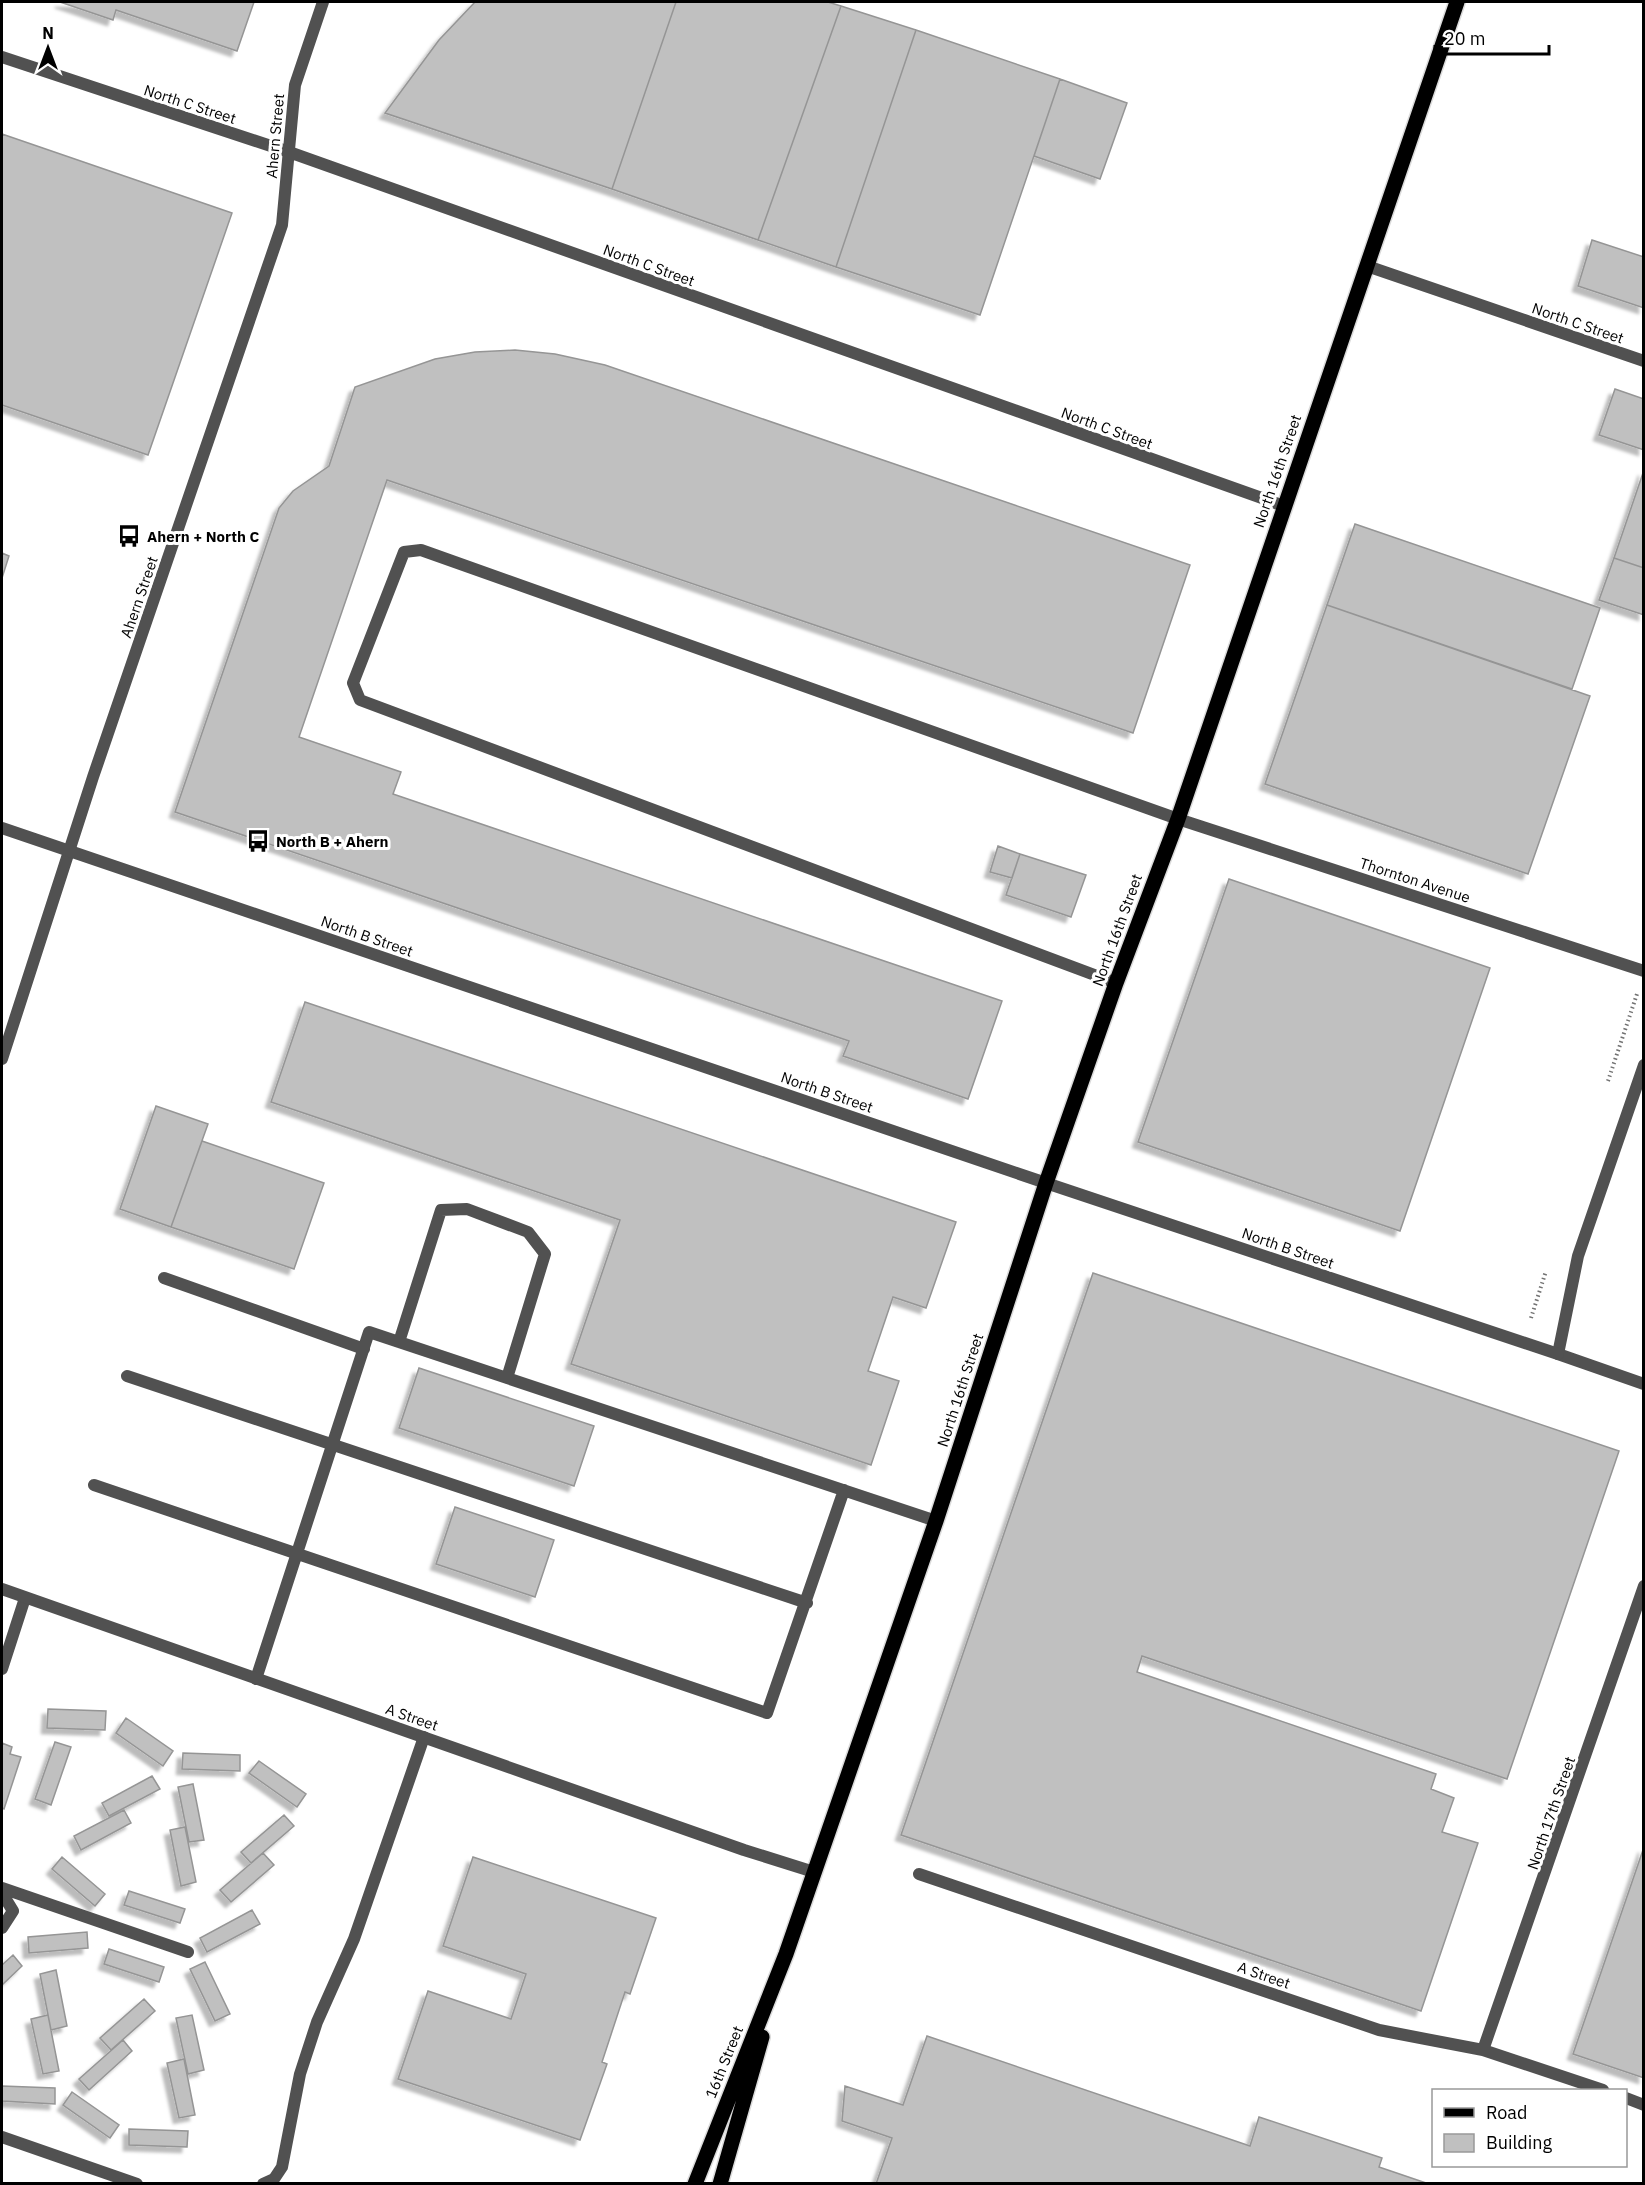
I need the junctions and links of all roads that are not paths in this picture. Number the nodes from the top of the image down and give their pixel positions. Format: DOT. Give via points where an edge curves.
graph roads {
  1 [pos="322,2"];
  2 [pos="1457,2"];
  3 [pos="2,57"];
  4 [pos="289,152"];
  5 [pos="1366,266"];
  6 [pos="1644,361"];
  7 [pos="1284,506"];
  8 [pos="1178,819"];
  9 [pos="2,828"];
  10 [pos="70,851"];
  11 [pos="1644,971"];
  12 [pos="1116,983"];
  13 [pos="2,1059"];
  14 [pos="1644,1065"];
  15 [pos="1046,1183"];
  16 [pos="164,1278"];
  17 [pos="399,1342"];
  18 [pos="364,1349"];
  19 [pos="1558,1354"];
  20 [pos="127,1376"];
  21 [pos="507,1378"];
  22 [pos="1644,1384"];
  23 [pos="332,1444"];
  24 [pos="94,1485"];
  25 [pos="844,1490"];
  26 [pos="936,1521"];
  27 [pos="295,1554"];
  28 [pos="1644,1586"];
  29 [pos="2,1588"];
  30 [pos="25,1598"];
  31 [pos="807,1603"];
  32 [pos="2,1669"];
  33 [pos="256,1679"];
  34 [pos="424,1737"];
  35 [pos="814,1872"];
  36 [pos="920,1874"];
  37 [pos="2,1888"];
  38 [pos="2,1893"];
  39 [pos="2,1929"];
  40 [pos="188,1952"];
  41 [pos="786,1953"];
  42 [pos="1484,2050"];
  43 [pos="1597,2089"];
  44 [pos="1627,2098"];
  45 [pos="1644,2105"];
  46 [pos="2,2137"];
  47 [pos="137,2184"];
  48 [pos="263,2184"];
  49 [pos="695,2184"];
  50 [pos="720,2184"];
  1 -- 4 [label="street, Ahern Street" via="295,85"];
  2 -- 5 [label="main road, North 16th Street"];
  3 -- 4 [label="street, North C Street"];
  4 -- 7 [label="street, North C Street"];
  4 -- 10 [label="street, Ahern Street" via="282,225"];
  5 -- 6 [label="street, North C Street"];
  5 -- 7 [label="main road, North 16th Street"];
  7 -- 8 [label="main road, North 16th Street"];
  8 -- 11 [label="street, Thornton Avenue"];
  8 -- 12 [label="main road, North 16th Street"];
  8 -- 12 [label="street, Thornton Avenue" via="421,550 404,552 352,683 360,700"];
  9 -- 10 [label="street, North B Street"];
  10 -- 13 [label="street, Ahern Street"];
  10 -- 15 [label="street, North B Street"];
  12 -- 15 [label="main road, North 16th Street"];
  14 -- 19 [label="street" via="1578,1256"];
  15 -- 19 [label="street, North B Street"];
  15 -- 26 [label="main road, North 16th Street"];
  16 -- 18 [label="street"];
  17 -- 18 [label="street" via="369,1332"];
  17 -- 21 [label="street"];
  17 -- 21 [label="street" via="441,1210 468,1209 528,1232 545,1254"];
  18 -- 23 [label="street"];
  19 -- 22 [label="street, North B Street"];
  20 -- 23 [label="street"];
  21 -- 25 [label="street"];
  23 -- 27 [label="street"];
  23 -- 31 [label="street"];
  24 -- 27 [label="street"];
  25 -- 26 [label="street"];
  25 -- 31 [label="street"];
  26 -- 35 [label="main road, North 16th Street"];
  27 -- 31 [label="street" via="768,1713"];
  27 -- 33 [label="street"];
  28 -- 42 [label="street, North 17th Street"];
  29 -- 30 [label="street, A Street"];
  30 -- 32 [label="street"];
  30 -- 33 [label="street, A Street"];
  33 -- 34 [label="street, A Street"];
  34 -- 35 [label="street, A Street"];
  34 -- 48 [label="street" via="354,1939 300,2074 282,2167 274,2179"];
  35 -- 41 [label="main road, 16th Street"];
  36 -- 42 [label="street, A Street" via="1379,2030"];
  37 -- 40 [label="street"];
  38 -- 39 [label="street" via="13,1911"];
  41 -- 49 [label="main road, 16th Street"];
  41 -- 50 [label="main road, 16th Street"];
  42 -- 43 [label="street, A Street"];
  44 -- 45 [label="street"];
  46 -- 47 [label="street"];
}
